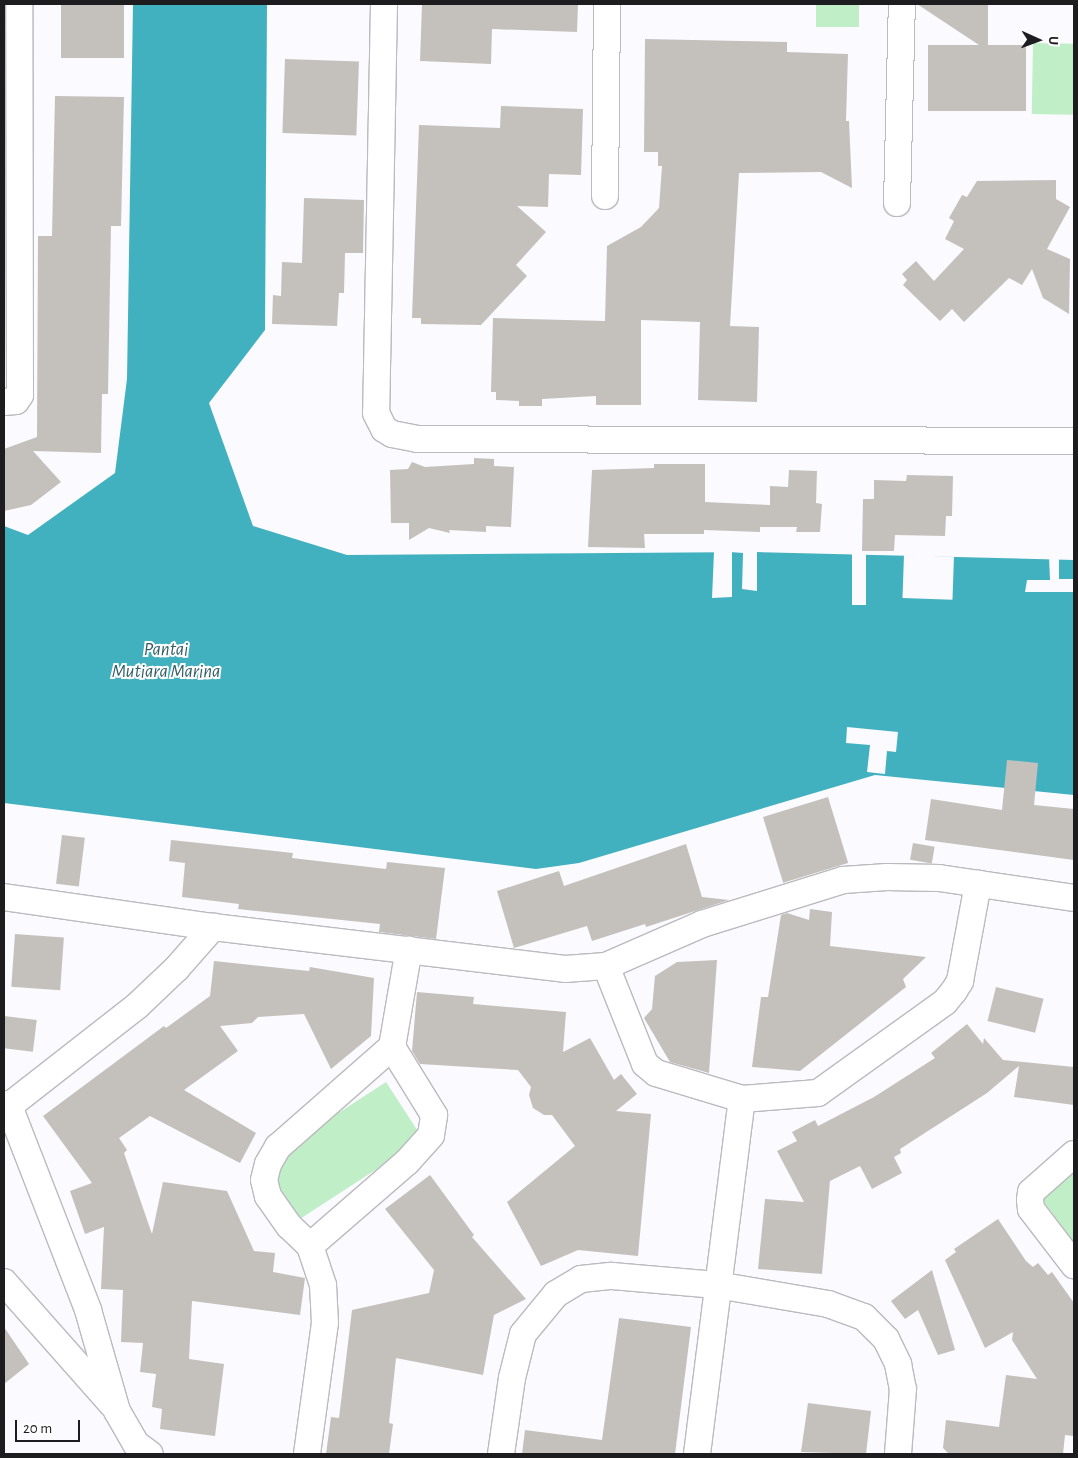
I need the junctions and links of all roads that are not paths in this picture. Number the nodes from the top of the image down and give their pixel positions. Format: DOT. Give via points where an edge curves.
graph roads {
  1 [pos="19,4"];
  2 [pos="384,4"];
  3 [pos="607,4"];
  4 [pos="902,4"];
  5 [pos="605,196"];
  6 [pos="897,203"];
  7 [pos="11,226"];
  8 [pos="4,402"];
  9 [pos="1074,441"];
  10 [pos="978,884"];
  11 [pos="4,897"];
  12 [pos="1074,898"];
  13 [pos="213,927"];
  14 [pos="409,949"];
  15 [pos="606,966"];
  16 [pos="392,1047"];
  17 [pos="742,1099"];
  18 [pos="6,1105"];
  19 [pos="1074,1154"];
  20 [pos="310,1246"];
  21 [pos="1074,1265"];
  22 [pos="4,1282"];
  23 [pos="717,1285"];
  24 [pos="117,1411"];
  25 [pos="150,1454"];
  26 [pos="307,1454"];
  27 [pos="501,1454"];
  28 [pos="697,1454"];
  29 [pos="898,1454"];
  1 -- 7 [label="street"];
  2 -- 9 [label="street" via="376,412 384,429 392,434 426,439"];
  3 -- 5 [label="street"];
  4 -- 6 [label="street"];
  7 -- 8 [label="street" via="20,395 16,401"];
  10 -- 12 [label="street"];
  10 -- 15 [label="street" via="887,876 843,880 702,924"];
  10 -- 17 [label="street" via="960,981 945,1002 818,1093"];
  11 -- 13 [label="street"];
  13 -- 14 [label="street"];
  13 -- 18 [label="street" via="137,1006"];
  14 -- 15 [label="street" via="565,969"];
  14 -- 16 [label="street"];
  15 -- 17 [label="street" via="645,1064 666,1079"];
  16 -- 20 [label="street" via="434,1115 431,1135 407,1162"];
  16 -- 20 [label="street" via="278,1147 268,1164 264,1180 268,1196 289,1226"];
  17 -- 23 [label="street"];
  18 -- 24 [label="street" via="88,1310"];
  19 -- 21 [label="street" via="1032,1192 1030,1200 1031,1209"];
  20 -- 26 [label="street" via="323,1285 324,1323"];
  22 -- 24 [label="street"];
  23 -- 27 [label="street" via="612,1276 581,1279 556,1294 523,1334 512,1378"];
  23 -- 28 [label="street"];
  23 -- 29 [label="street" via="828,1304 864,1317 886,1339 898,1364 903,1389"];
  24 -- 25 [label="street" via="136,1444"];
}
